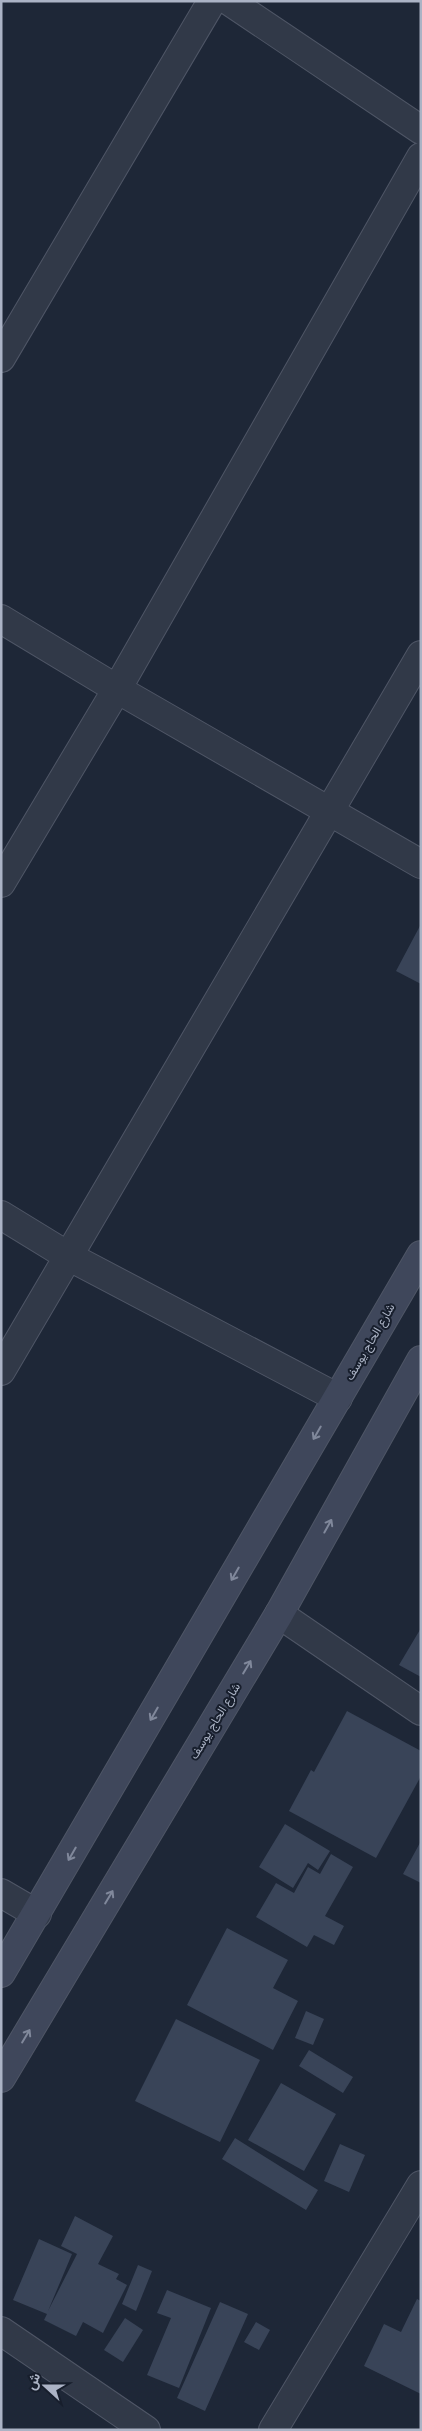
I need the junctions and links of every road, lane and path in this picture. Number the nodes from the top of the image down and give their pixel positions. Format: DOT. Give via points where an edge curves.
graph roads {
  1 [pos="212,1"];
  2 [pos="229,1"];
  3 [pos="421,130"];
  4 [pos="421,156"];
  5 [pos="1,358"];
  6 [pos="1,619"];
  7 [pos="421,655"];
  8 [pos="117,689"];
  9 [pos="329,811"];
  10 [pos="421,864"];
  11 [pos="1,882"];
  12 [pos="1,1215"];
  13 [pos="421,1255"];
  14 [pos="68,1256"];
  15 [pos="421,1360"];
  16 [pos="1,1371"];
  17 [pos="338,1398"];
  18 [pos="279,1614"];
  19 [pos="421,1712"];
  20 [pos="1,1894"];
  21 [pos="37,1914"];
  22 [pos="1,1973"];
  23 [pos="1,2078"];
  24 [pos="421,2185"];
  25 [pos="1,2330"];
  26 [pos="146,2430"];
  27 [pos="273,2430"];
  1 -- 5 [label="street"];
  2 -- 3 [label="street"];
  4 -- 8 [label="street"];
  6 -- 8 [label="street"];
  7 -- 9 [label="street"];
  8 -- 9 [label="street"];
  8 -- 11 [label="street"];
  9 -- 10 [label="street"];
  9 -- 14 [label="street"];
  12 -- 14 [label="street"];
  13 -- 17 [label="main road, شارع الحاج يوسف"];
  14 -- 16 [label="street"];
  14 -- 17 [label="street"];
  18 -- 15 [label="main road, شارع الحاج يوسف, one-way"];
  17 -- 21 [label="main road, شارع الحاج يوسف, one-way"];
  18 -- 19 [label="street"];
  23 -- 18 [label="main road, شارع الحاج يوسف, one-way"];
  20 -- 21 [label="street"];
  21 -- 22 [label="main road, شارع الحاج يوسف"];
  24 -- 27 [label="street"];
  25 -- 26 [label="street"];
}
